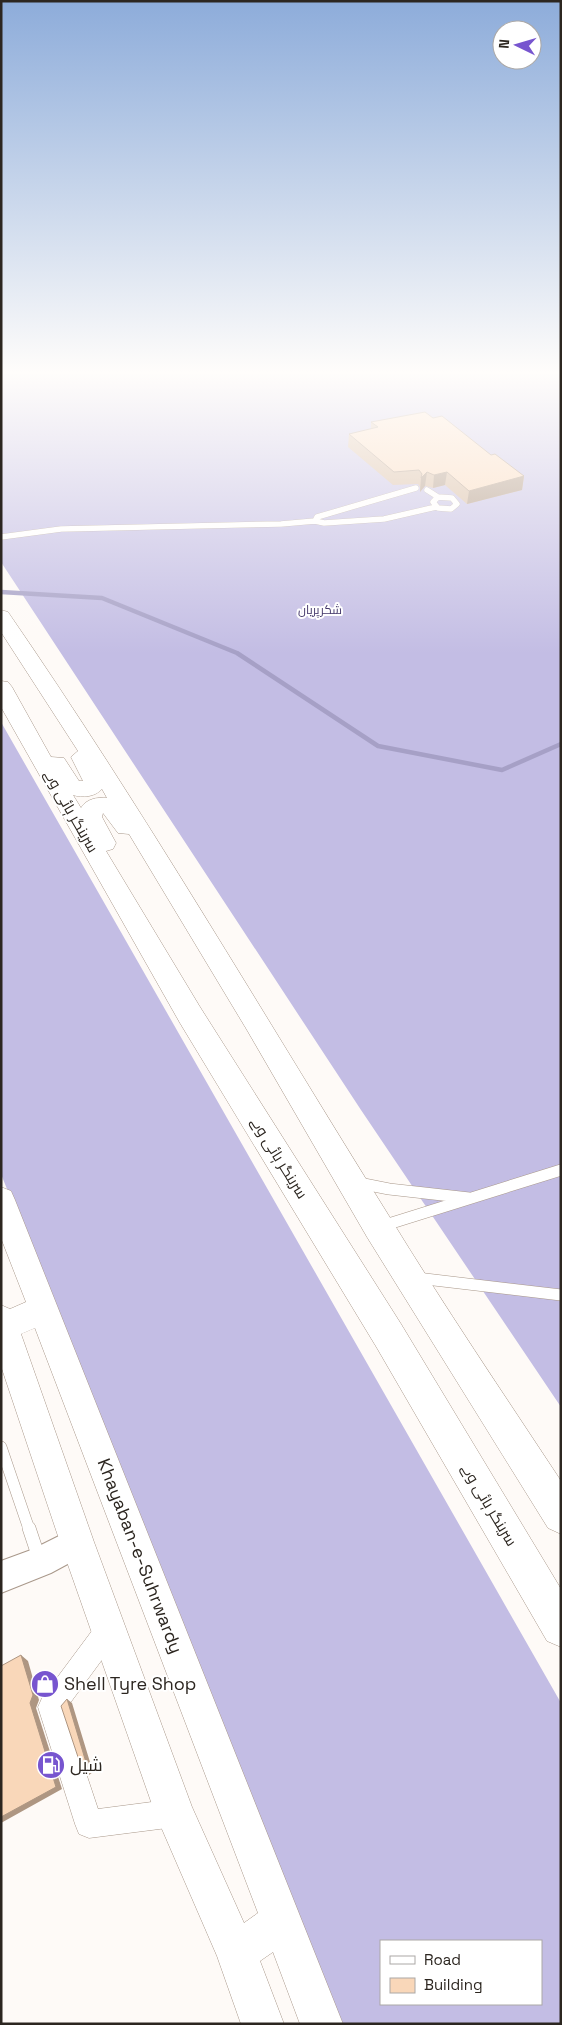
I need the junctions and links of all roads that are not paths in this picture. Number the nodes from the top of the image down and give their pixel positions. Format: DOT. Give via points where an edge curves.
graph roads {
  1 [pos="416,488"];
  2 [pos="427,490"];
  3 [pos="395,494"];
  4 [pos="438,497"];
  5 [pos="436,507"];
  6 [pos="315,520"];
  7 [pos="1,537"];
  8 [pos="5,621"];
  9 [pos="1,670"];
  10 [pos="1,687"];
  11 [pos="190,1015"];
  12 [pos="257,1022"];
  13 [pos="561,1170"];
  14 [pos="351,1181"];
  15 [pos="472,1198"];
  16 [pos="1,1200"];
  17 [pos="378,1227"];
  18 [pos="411,1277"];
  19 [pos="561,1295"];
  20 [pos="44,1308"];
  21 [pos="2,1323"];
  22 [pos="1,1447"];
  23 [pos="561,1516"];
  24 [pos="78,1542"];
  25 [pos="40,1562"];
  26 [pos="1,1577"];
  27 [pos="561,1627"];
  28 [pos="109,1629"];
  29 [pos="175,1812"];
  30 [pos="282,1922"];
  31 [pos="236,1952"];
  32 [pos="263,2024"];
  33 [pos="322,2024"];
  1 -- 3 [label="lane"];
  2 -- 4 [label="lane"];
  3 -- 6 [label="lane"];
  4 -- 5 [label="lane" via="432,502"];
  4 -- 5 [label="lane" via="452,498 457,504 450,508"];
  5 -- 6 [label="lane" via="366,520 324,523"];
  6 -- 7 [label="lane" via="281,524 61,529"];
  8 -- 9 [label="highway" via="13,646 94,776 92,786 80,790 71,786"];
  8 -- 12 [label="highway" via="106,777"];
  10 -- 11 [label="highway, سرینگر ہائی وے"];
  11 -- 12 [label="highway" via="187,990 178,967 90,817 90,812 96,807 114,808 224,989"];
  11 -- 27 [label="highway, سرینگر ہائی وے" via="389,1336"];
  12 -- 14 [label="highway"];
  13 -- 15 [label="lane"];
  14 -- 15 [label="lane" via="389,1189"];
  14 -- 17 [label="highway"];
  15 -- 17 [label="lane"];
  16 -- 20 [label="main road, Khayaban-e-Suhrwardy"];
  17 -- 18 [label="highway"];
  18 -- 19 [label="lane"];
  18 -- 23 [label="highway"];
  20 -- 21 [label="main road"];
  20 -- 30 [label="main road, Khayaban-e-Suhrwardy"];
  21 -- 24 [label="main road"];
  22 -- 25 [label="lane"];
  24 -- 25 [label="street"];
  24 -- 28 [label="main road"];
  25 -- 26 [label="street"];
  28 -- 29 [label="main road"];
  28 -- 29 [label="street" via="52,1706 89,1824"];
  29 -- 31 [label="main road"];
  30 -- 31 [label="main road"];
  30 -- 33 [label="main road, Khayaban-e-Suhrwardy"];
  31 -- 32 [label="main road"];
}
